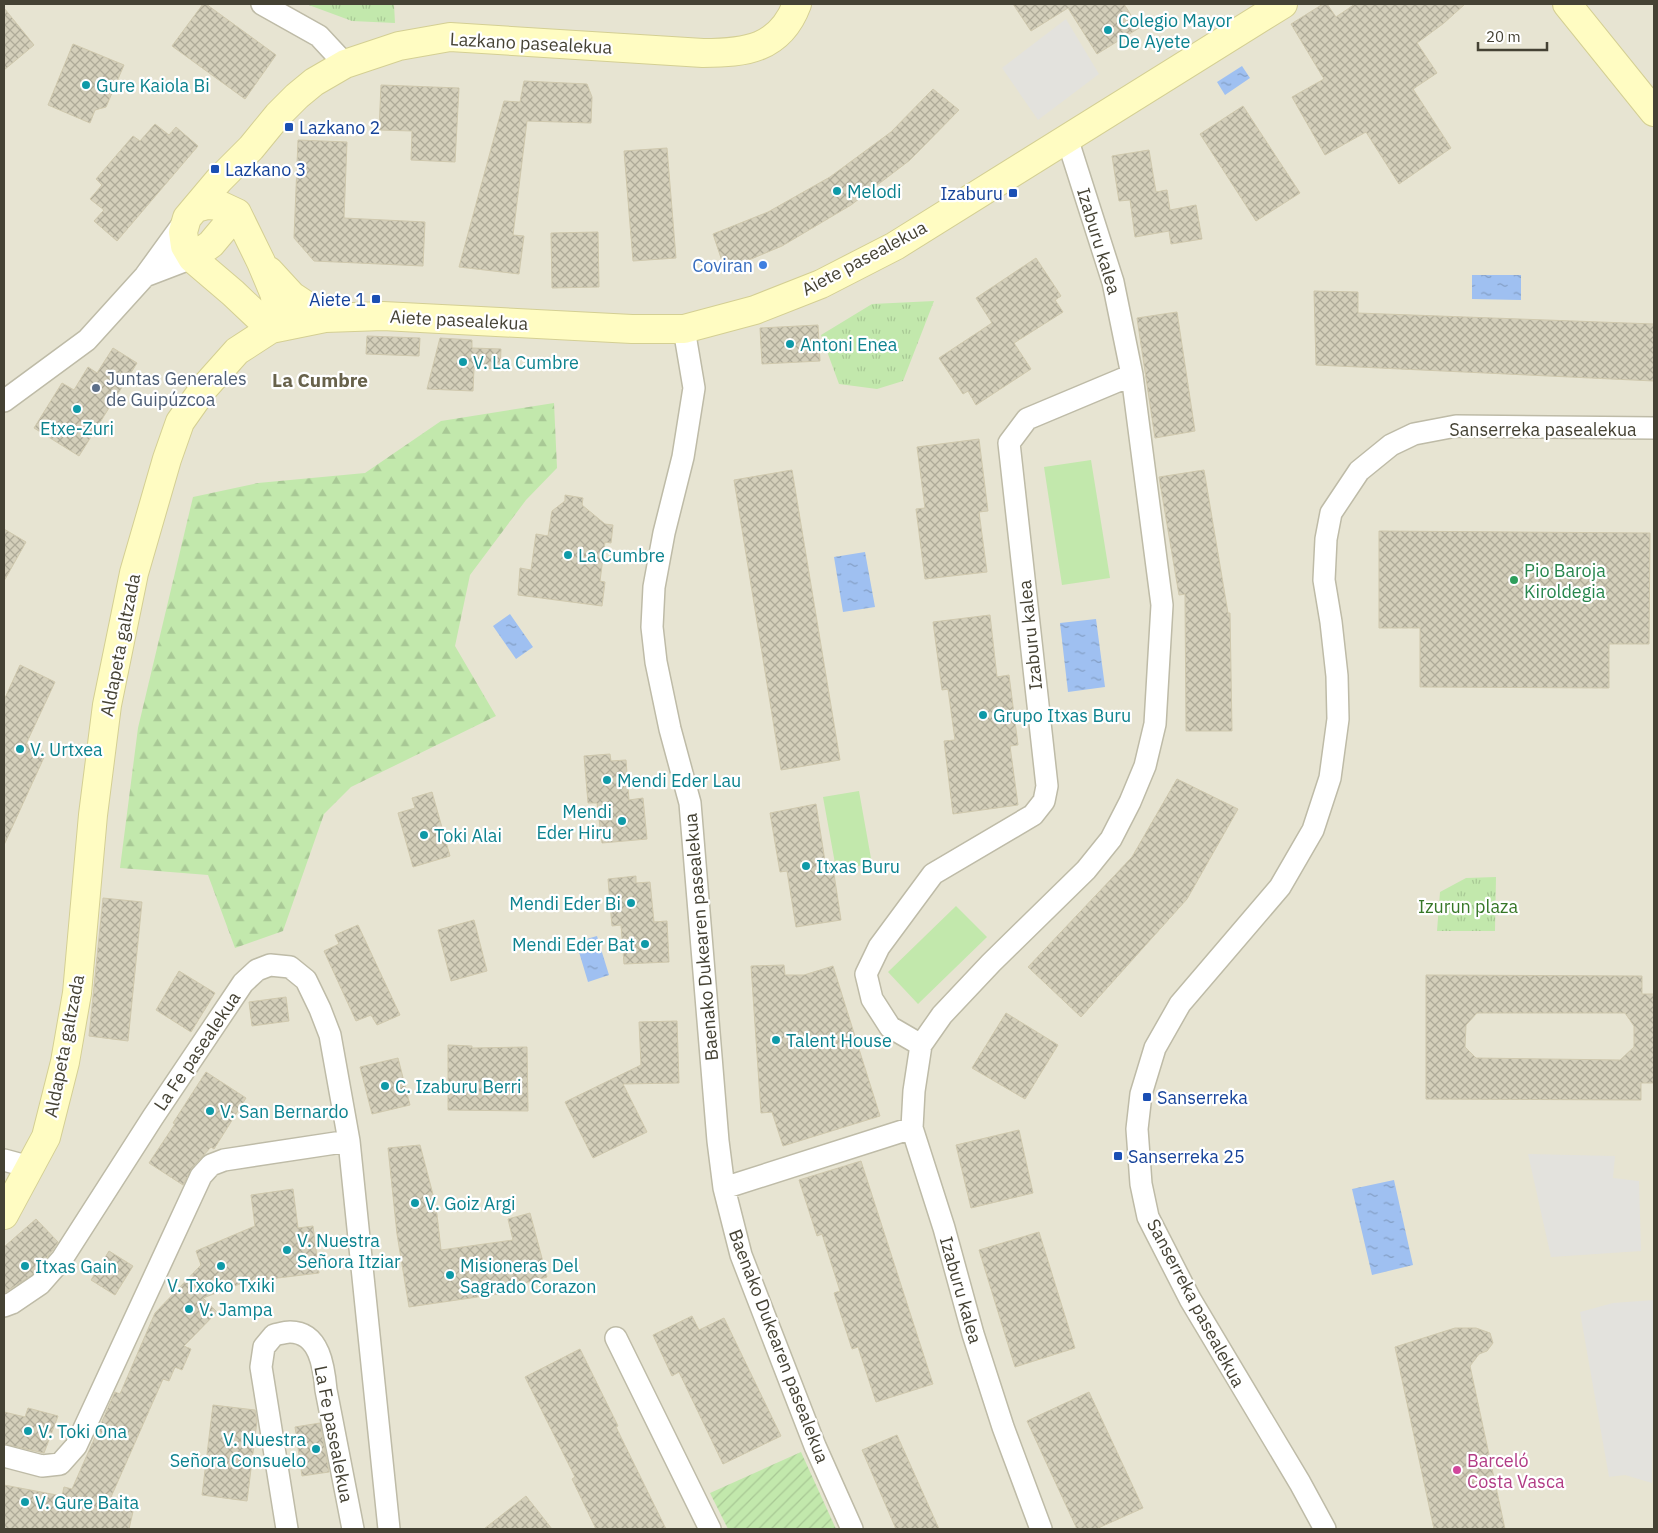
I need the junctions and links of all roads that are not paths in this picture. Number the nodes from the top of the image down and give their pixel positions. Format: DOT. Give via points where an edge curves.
graph roads {
  1 [pos="262,4"];
  2 [pos="797,4"];
  3 [pos="1283,4"];
  4 [pos="1568,4"];
  5 [pos="1590,4"];
  6 [pos="345,64"];
  7 [pos="1654,83"];
  8 [pos="1654,112"];
  9 [pos="1067,138"];
  10 [pos="251,148"];
  11 [pos="192,213"];
  12 [pos="237,213"];
  13 [pos="192,258"];
  14 [pos="261,262"];
  15 [pos="145,276"];
  16 [pos="233,293"];
  17 [pos="325,318"];
  18 [pos="276,328"];
  19 [pos="684,329"];
  20 [pos="237,351"];
  21 [pos="1132,375"];
  22 [pos="4,401"];
  23 [pos="1654,428"];
  24 [pos="920,1045"];
  25 [pos="912,1128"];
  26 [pos="349,1141"];
  27 [pos="4,1160"];
  28 [pos="30,1167"];
  29 [pos="724,1188"];
  30 [pos="4,1215"];
  31 [pos="4,1306"];
  32 [pos="616,1338"];
  33 [pos="4,1456"];
  34 [pos="287,1529"];
  35 [pos="353,1529"];
  36 [pos="389,1529"];
  37 [pos="710,1529"];
  38 [pos="852,1529"];
  39 [pos="1041,1529"];
  40 [pos="1325,1529"];
  1 -- 6 [label="street" via="319,36"];
  2 -- 6 [label="street, Lazkano pasealekua" via="783,28 771,39 752,49 729,53 450,37 399,46"];
  3 -- 9 [label="street, Aiete pasealekua"];
  4 -- 8 [label="street"];
  5 -- 7 [label="street"];
  6 -- 10 [label="street, Lazkano pasealekua" via="297,96"];
  9 -- 19 [label="street, Aiete pasealekua" via="895,246 821,284 755,310"];
  9 -- 21 [label="street, Izaburu kalea" via="1114,282"];
  10 -- 11 [label="street, Lazkano pasealekua"];
  10 -- 12 [label="street" via="239,186"];
  11 -- 12 [label="street" via="206,204 222,206"];
  11 -- 13 [label="street" via="183,232 185,246"];
  11 -- 15 [label="street"];
  12 -- 13 [label="street" via="211,244"];
  12 -- 14 [label="street"];
  13 -- 15 [label="street"];
  13 -- 16 [label="street"];
  14 -- 17 [label="street" via="292,296"];
  14 -- 18 [label="street" via="274,293"];
  15 -- 22 [label="street" via="87,340"];
  16 -- 18 [label="street"];
  16 -- 20 [label="street" via="239,321"];
  17 -- 18 [label="street, Aiete pasealekua"];
  17 -- 19 [label="street, Aiete pasealekua" via="382,316"];
  18 -- 20 [label="street, Aldapeta galtzada"];
  19 -- 29 [label="street, Baenako Dukearen pasealekua" via="694,388 683,457 654,587 652,627 670,729 690,804"];
  20 -- 28 [label="street, Aldapeta galtzada" via="204,388 180,422 134,573 107,705 93,815 77,993 67,1052 46,1137"];
  21 -- 24 [label="street, Izaburu kalea" via="1162,605 1155,724 1145,766 1111,839 1086,870 942,1016"];
  21 -- 24 [label="street, Izaburu kalea" via="1027,419 1009,442 1047,786 1044,801 1033,815 933,874 879,947 866,974 872,999 890,1027"];
  23 -- 40 [label="street, Sanserreka pasealekua" via="1456,426 1414,434 1391,445 1359,471 1331,513 1326,539 1324,580 1337,676 1338,719 1330,778 1313,830 1280,887 1180,1004 1155,1048 1141,1094 1137,1129 1148,1217 1190,1299"];
  24 -- 25 [label="street, Izaburu kalea"];
  25 -- 29 [label="street"];
  25 -- 39 [label="street, Izaburu kalea" via="1003,1428"];
  26 -- 31 [label="street, La Fe pasealekua" via="330,1035 306,980 290,967 270,964 257,970 243,984 153,1117 62,1259 40,1284"];
  26 -- 33 [label="street" via="224,1160 211,1165 201,1176 76,1446 60,1464 42,1466"];
  26 -- 36 [label="street, La Fe pasealekua"];
  27 -- 28 [label="street"];
  28 -- 30 [label="street, Aldapeta galtzada"];
  29 -- 38 [label="street, Baenako Dukearen pasealekua" via="741,1255 775,1346"];
  32 -- 37 [label="street"];
  34 -- 35 [label="street, La Fe pasealekua" via="261,1366 264,1347 274,1335 290,1332 301,1334 314,1344 324,1366"];
}
